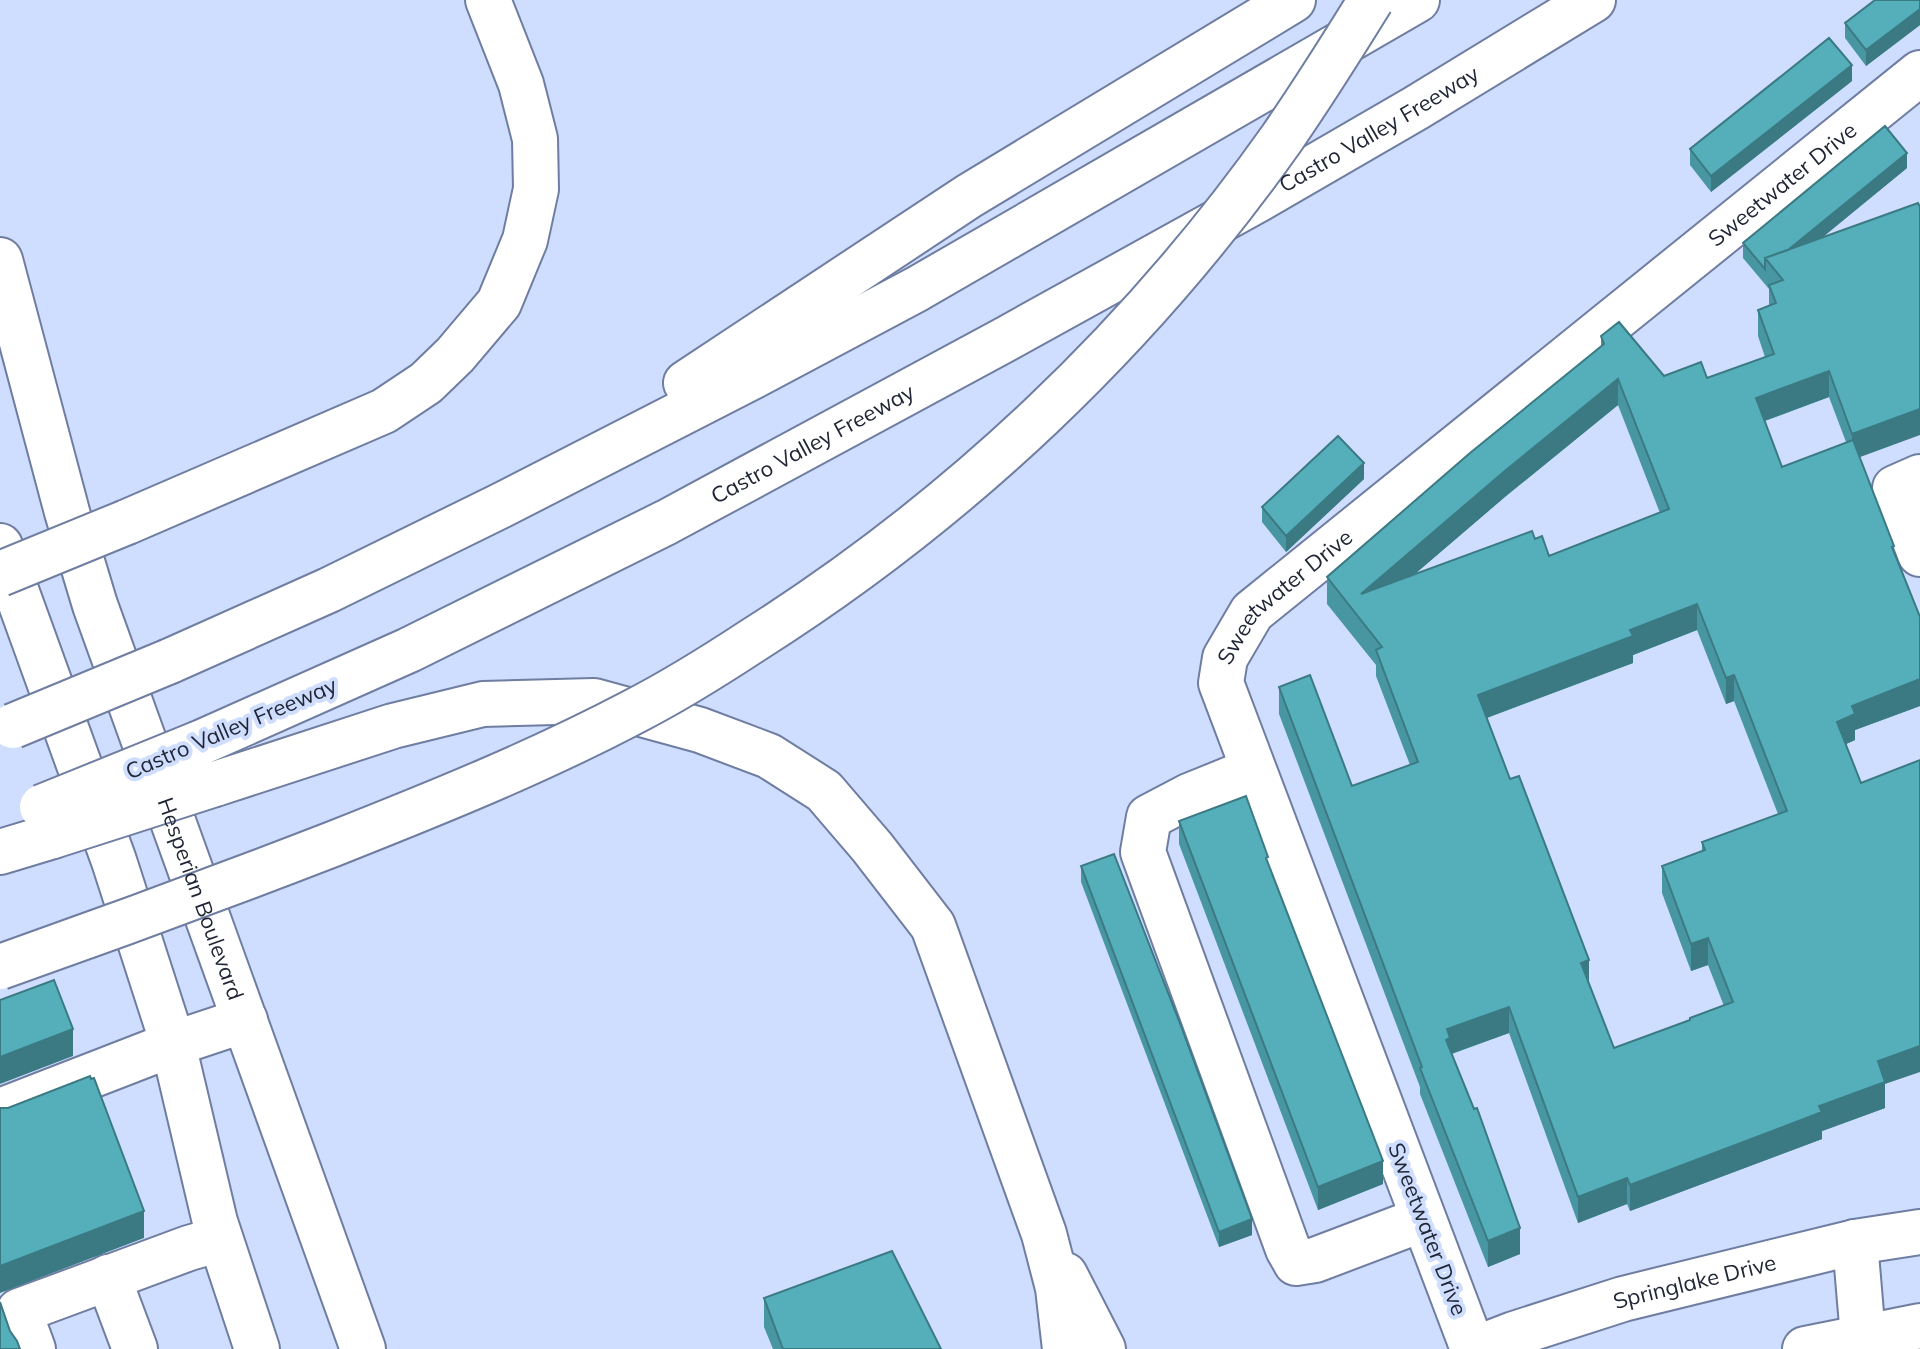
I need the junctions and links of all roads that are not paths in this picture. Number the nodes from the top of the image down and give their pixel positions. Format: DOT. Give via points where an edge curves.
graph roads {
  1 [pos="488,0"];
  2 [pos="1293,0"];
  3 [pos="1371,0"];
  4 [pos="1417,0"];
  5 [pos="1593,0"];
  6 [pos="1920,73"];
  7 [pos="0,260"];
  8 [pos="1920,477"];
  9 [pos="500,506"];
  10 [pos="0,546"];
  11 [pos="1920,554"];
  12 [pos="0,574"];
  13 [pos="6,729"];
  14 [pos="1253,770"];
  15 [pos="47,821"];
  16 [pos="0,823"];
  17 [pos="0,852"];
  18 [pos="0,967"];
  19 [pos="245,1020"];
  20 [pos="173,1044"];
  21 [pos="0,1111"];
  22 [pos="1423,1219"];
  23 [pos="1920,1232"];
  24 [pos="1044,1234"];
  25 [pos="220,1239"];
  26 [pos="1855,1242"];
  27 [pos="108,1277"];
  28 [pos="1920,1326"];
  29 [pos="18,1332"];
  30 [pos="1865,1343"];
  31 [pos="135,1349"];
  32 [pos="257,1349"];
  33 [pos="363,1349"];
  34 [pos="1065,1349"];
  35 [pos="1103,1349"];
  36 [pos="1474,1349"];
  37 [pos="1805,1349"];
  1 -- 12 [label="main road, bridge" via="521,84 535,139 536,189 525,240 499,303 455,355 426,383 384,411"];
  2 -- 9 [label="main road" via="969,196"];
  3 -- 18 [label="main road, bridge" via="1223,217 1105,352 954,495 800,611 635,711 547,754 279,865"];
  4 -- 9 [label="main road" via="917,289"];
  5 -- 15 [label="main road, Castro Valley Freeway, bridge" via="1259,199 667,522"];
  6 -- 14 [label="main road, Sweetwater Drive" via="1252,612 1225,658 1221,683"];
  7 -- 19 [label="main road, Hesperian Boulevard" via="95,605"];
  8 -- 11 [label="main road" via="1895,488"];
  9 -- 13 [label="main road, bridge" via="329,590"];
  10 -- 20 [label="main road" via="100,820"];
  14 -- 22 [label="main road, Sweetwater Drive"];
  14 -- 22 [label="main road" via="1149,817 1143,852 1288,1249 1296,1263 1315,1260"];
  15 -- 16 [label="main road, Castro Valley Freeway"];
  15 -- 17 [label="main road"];
  15 -- 24 [label="main road, bridge" via="215,784 393,726 483,704 594,701 700,730 769,756 824,791 933,926"];
  19 -- 20 [label="main road"];
  19 -- 33 [label="main road, Hesperian Boulevard"];
  20 -- 21 [label="main road"];
  20 -- 25 [label="main road"];
  22 -- 36 [label="main road, Sweetwater Drive"];
  23 -- 26 [label="main road, Springlake Drive"];
  24 -- 34 [label="main road" via="1058,1288"];
  24 -- 35 [label="main road"];
  25 -- 27 [label="main road"];
  25 -- 32 [label="main road"];
  26 -- 30 [label="main road"];
  26 -- 36 [label="main road, Springlake Drive" via="1623,1299"];
  27 -- 29 [label="main road" via="19,1311"];
  27 -- 31 [label="main road"];
  28 -- 30 [label="main road"];
  30 -- 37 [label="main road"];
}
